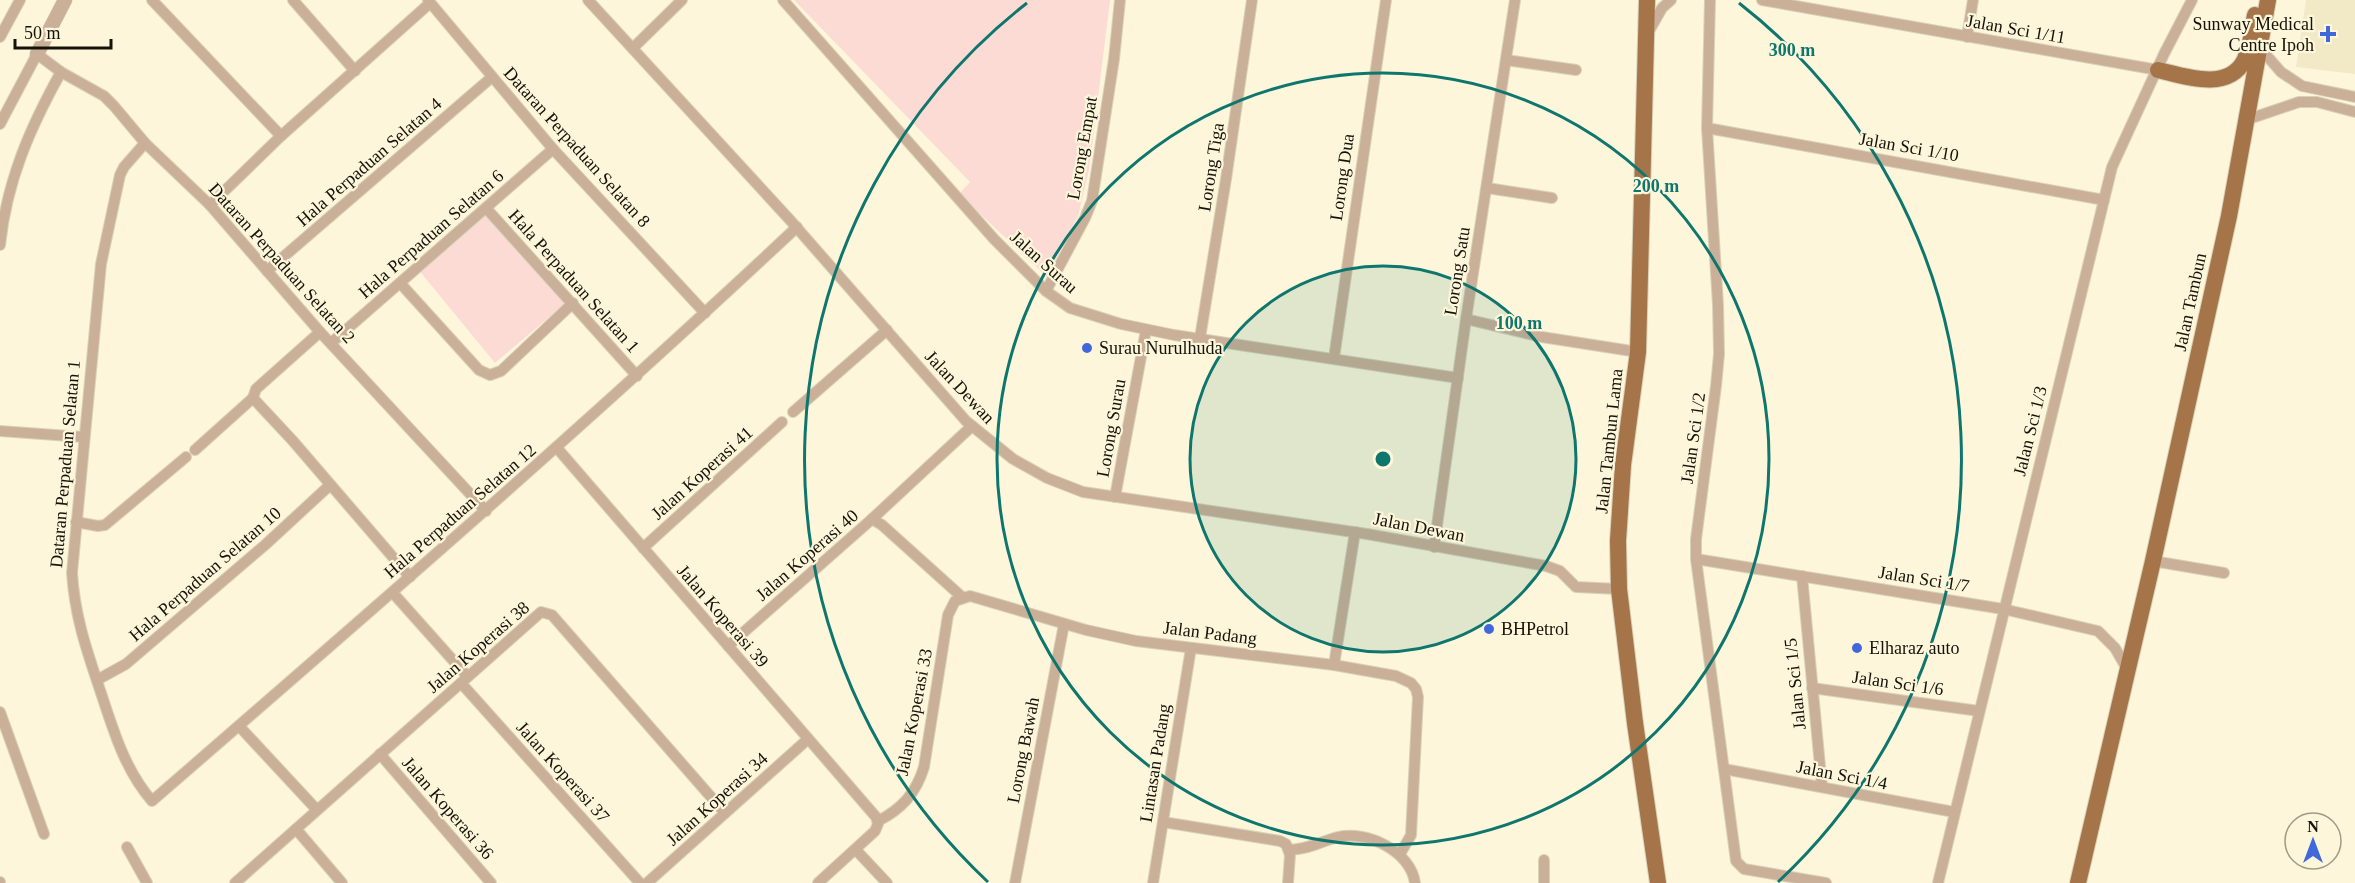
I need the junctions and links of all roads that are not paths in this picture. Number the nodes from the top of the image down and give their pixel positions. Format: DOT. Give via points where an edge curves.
graph roads {
  1 [pos="20,0"];
  2 [pos="65,0"];
  3 [pos="152,0"];
  4 [pos="293,0"];
  5 [pos="588,0"];
  6 [pos="682,0"];
  7 [pos="783,0"];
  8 [pos="1120,0"];
  9 [pos="1252,0"];
  10 [pos="1386,0"];
  11 [pos="1515,0"];
  12 [pos="1647,0"];
  13 [pos="1671,0"];
  14 [pos="1710,0"];
  15 [pos="1762,0"];
  16 [pos="1974,0"];
  17 [pos="2192,0"];
  18 [pos="2259,0"];
  19 [pos="2268,0"];
  20 [pos="429,1"];
  21 [pos="1646,36"];
  22 [pos="0,37"];
  23 [pos="1967,37"];
  24 [pos="633,48"];
  25 [pos="2260,48"];
  26 [pos="37,54"];
  27 [pos="1506,60"];
  28 [pos="1576,70"];
  29 [pos="2158,70"];
  30 [pos="355,71"];
  31 [pos="61,72"];
  32 [pos="492,77"];
  33 [pos="2355,97"];
  34 [pos="2355,112"];
  35 [pos="2246,120"];
  36 [pos="0,124"];
  37 [pos="1707,128"];
  38 [pos="281,136"];
  39 [pos="145,142"];
  40 [pos="553,149"];
  41 [pos="1487,188"];
  42 [pos="1552,198"];
  43 [pos="2104,200"];
  44 [pos="210,205"];
  45 [pos="486,208"];
  46 [pos="797,227"];
  47 [pos="0,245"];
  48 [pos="267,271"];
  49 [pos="400,283"];
  50 [pos="1046,291"];
  51 [pos="573,303"];
  52 [pos="705,313"];
  53 [pos="1466,319"];
  54 [pos="886,330"];
  55 [pos="1146,330"];
  56 [pos="320,332"];
  57 [pos="1200,338"];
  58 [pos="331,344"];
  59 [pos="1638,352"];
  60 [pos="1334,358"];
  61 [pos="637,376"];
  62 [pos="1458,378"];
  63 [pos="253,398"];
  64 [pos="793,412"];
  65 [pos="782,422"];
  66 [pos="972,426"];
  67 [pos="0,431"];
  68 [pos="83,437"];
  69 [pos="557,448"];
  70 [pos="330,485"];
  71 [pos="1115,497"];
  72 [pos="486,511"];
  73 [pos="872,519"];
  74 [pos="76,522"];
  75 [pos="1355,532"];
  76 [pos="1434,547"];
  77 [pos="643,548"];
  78 [pos="1696,559"];
  79 [pos="2153,561"];
  80 [pos="2224,573"];
  81 [pos="1802,576"];
  82 [pos="410,577"];
  83 [pos="1619,589"];
  84 [pos="393,593"];
  85 [pos="962,597"];
  86 [pos="2003,609"];
  87 [pos="1064,624"];
  88 [pos="728,646"];
  89 [pos="1191,648"];
  90 [pos="1334,665"];
  91 [pos="2127,669"];
  92 [pos="97,680"];
  93 [pos="464,680"];
  94 [pos="1812,688"];
  95 [pos="1979,711"];
  96 [pos="0,712"];
  97 [pos="239,726"];
  98 [pos="808,739"];
  99 [pos="380,754"];
  100 [pos="1724,769"];
  101 [pos="140,787"];
  102 [pos="1822,788"];
  103 [pos="317,810"];
  104 [pos="1954,812"];
  105 [pos="725,813"];
  106 [pos="878,820"];
  107 [pos="1162,822"];
  108 [pos="296,829"];
  109 [pos="44,834"];
  110 [pos="127,848"];
  111 [pos="856,850"];
  112 [pos="1289,850"];
  113 [pos="1400,854"];
  114 [pos="1544,860"];
  115 [pos="147,883"];
  116 [pos="235,883"];
  117 [pos="342,883"];
  118 [pos="491,883"];
  119 [pos="640,883"];
  120 [pos="647,883"];
  121 [pos="818,883"];
  122 [pos="887,883"];
  123 [pos="1015,883"];
  124 [pos="1153,883"];
  125 [pos="1288,883"];
  126 [pos="1415,883"];
  127 [pos="1544,883"];
  128 [pos="1659,883"];
  129 [pos="1826,883"];
  130 [pos="1938,883"];
  131 [pos="2078,883"];
  1 -- 22 [label="street"];
  2 -- 26 [label="street"];
  3 -- 38 [label="street"];
  4 -- 30 [label="street"];
  5 -- 24 [label="street, Jalan Dewan"];
  6 -- 24 [label="street"];
  7 -- 50 [label="street, Jalan Surau" via="994,239"];
  8 -- 50 [label="street, Lorong Empat" via="1092,201"];
  9 -- 57 [label="street, Lorong Tiga"];
  10 -- 60 [label="street, Lorong Dua"];
  11 -- 27 [label="street, Lorong Satu"];
  12 -- 21 [label="main road, Jalan Tambun Lama"];
  13 -- 21 [label="street"];
  14 -- 37 [label="street, Jalan Sci 1/2"];
  15 -- 23 [label="street, Jalan Sci 1/11"];
  16 -- 23 [label="street"];
  17 -- 29 [label="street, Jalan Sci 1/3"];
  18 -- 29 [label="main road" via="2244,61 2235,72 2216,80"];
  19 -- 25 [label="main road, Jalan Tambun"];
  20 -- 30 [label="street"];
  20 -- 32 [label="street, Dataran Perpaduan Selatan 8"];
  21 -- 59 [label="main road, Jalan Tambun Lama"];
  23 -- 29 [label="street, Jalan Sci 1/11"];
  24 -- 46 [label="street, Jalan Dewan"];
  25 -- 33 [label="street" via="2281,72 2302,86"];
  25 -- 35 [label="main road, Jalan Tambun"];
  26 -- 31 [label="street, Dataran Perpaduan Selatan 2"];
  26 -- 36 [label="street"];
  27 -- 28 [label="street"];
  27 -- 41 [label="street, Lorong Satu"];
  29 -- 43 [label="street, Jalan Sci 1/3" via="2112,167"];
  30 -- 38 [label="street"];
  31 -- 39 [label="street, Dataran Perpaduan Selatan 2" via="104,96"];
  31 -- 47 [label="street" via="23,147"];
  32 -- 40 [label="street, Dataran Perpaduan Selatan 8"];
  32 -- 48 [label="street, Hala Perpaduan Selatan 4"];
  34 -- 35 [label="street" via="2317,102 2299,102"];
  35 -- 79 [label="main road, Jalan Tambun" via="2229,216"];
  37 -- 43 [label="street, Jalan Sci 1/10"];
  37 -- 78 [label="street, Jalan Sci 1/2" via="1719,354"];
  38 -- 44 [label="street"];
  39 -- 44 [label="street, Dataran Perpaduan Selatan 2"];
  39 -- 68 [label="street, Dataran Perpaduan Selatan 1" via="120,175 100,264"];
  40 -- 45 [label="street, Hala Perpaduan Selatan 6"];
  40 -- 52 [label="street, Dataran Perpaduan Selatan 8"];
  41 -- 42 [label="street"];
  41 -- 53 [label="street, Lorong Satu"];
  43 -- 86 [label="street, Jalan Sci 1/3"];
  44 -- 48 [label="street, Dataran Perpaduan Selatan 2"];
  45 -- 49 [label="street, Hala Perpaduan Selatan 6"];
  45 -- 51 [label="street, Hala Perpaduan Selatan 1"];
  46 -- 52 [label="street, Hala Perpaduan Selatan 12"];
  46 -- 54 [label="street, Jalan Dewan"];
  48 -- 56 [label="street, Dataran Perpaduan Selatan 2"];
  49 -- 51 [label="street" via="479,370 490,375 501,371"];
  49 -- 58 [label="street, Hala Perpaduan Selatan 6"];
  50 -- 55 [label="street, Jalan Surau" via="1077,311"];
  51 -- 61 [label="street, Hala Perpaduan Selatan 1"];
  52 -- 61 [label="street, Hala Perpaduan Selatan 12"];
  53 -- 59 [label="street" via="1542,337"];
  53 -- 62 [label="street, Lorong Satu"];
  54 -- 64 [label="street"];
  54 -- 66 [label="street, Jalan Dewan"];
  55 -- 57 [label="street, Jalan Surau"];
  55 -- 71 [label="street, Lorong Surau"];
  56 -- 58 [label="street, Dataran Perpaduan Selatan 2"];
  56 -- 63 [label="street" via="256,388"];
  57 -- 60 [label="street, Jalan Surau"];
  58 -- 72 [label="street, Dataran Perpaduan Selatan 2"];
  59 -- 83 [label="main road, Jalan Tambun Lama" via="1623,465"];
  60 -- 62 [label="street, Jalan Surau"];
  61 -- 69 [label="street, Hala Perpaduan Selatan 12"];
  62 -- 76 [label="street, Lorong Satu"];
  63 -- 70 [label="street"];
  63 -- 74 [label="street" via="105,525"];
  65 -- 77 [label="street, Jalan Koperasi 41"];
  66 -- 71 [label="street, Jalan Dewan" via="1012,459 1047,478 1083,492"];
  66 -- 73 [label="street"];
  67 -- 68 [label="street"];
  68 -- 74 [label="street, Dataran Perpaduan Selatan 1"];
  69 -- 72 [label="street, Hala Perpaduan Selatan 12"];
  69 -- 77 [label="street, Jalan Koperasi 39"];
  70 -- 82 [label="street"];
  70 -- 92 [label="street, Hala Perpaduan Selatan 10" via="126,664"];
  71 -- 75 [label="street, Jalan Dewan"];
  72 -- 82 [label="street, Hala Perpaduan Selatan 12"];
  73 -- 85 [label="street, Jalan Koperasi 40"];
  73 -- 88 [label="street, Jalan Koperasi 40"];
  74 -- 92 [label="street, Dataran Perpaduan Selatan 1" via="74,600"];
  75 -- 76 [label="street, Jalan Dewan"];
  75 -- 90 [label="street"];
  76 -- 83 [label="street, Jalan Dewan" via="1554,567 1582,589"];
  77 -- 88 [label="street, Jalan Koperasi 39"];
  78 -- 81 [label="street, Jalan Sci 1/7"];
  78 -- 100 [label="street, Jalan Sci 1/2"];
  79 -- 80 [label="street"];
  79 -- 91 [label="main road, Jalan Tambun"];
  81 -- 86 [label="street, Jalan Sci 1/7"];
  81 -- 94 [label="street, Jalan Sci 1/5"];
  82 -- 84 [label="street, Hala Perpaduan Selatan 12"];
  83 -- 128 [label="main road, Jalan Tambun Lama"];
  84 -- 93 [label="street, Jalan Koperasi 37"];
  84 -- 97 [label="street, Hala Perpaduan Selatan 12"];
  85 -- 87 [label="street, Jalan Padang" via="978,597"];
  85 -- 106 [label="street, Jalan Koperasi 33" via="948,615 919,783 906,803"];
  86 -- 91 [label="street, Jalan Sci 1/7" via="2098,631 2115,648"];
  86 -- 95 [label="street, Jalan Sci 1/3"];
  87 -- 89 [label="street, Jalan Padang" via="1136,641"];
  87 -- 123 [label="street, Lorong Bawah"];
  88 -- 98 [label="street, Jalan Koperasi 39"];
  89 -- 90 [label="street, Jalan Padang"];
  89 -- 107 [label="street, Lintasan Padang"];
  90 -- 113 [label="street, Jalan Padang" via="1396,676 1416,689 1411,835"];
  91 -- 131 [label="main road, Jalan Tambun"];
  92 -- 101 [label="street, Dataran Perpaduan Selatan 1" via="119,747"];
  93 -- 99 [label="street, Jalan Koperasi 38"];
  93 -- 105 [label="street, Jalan Koperasi 38" via="538,614 549,613"];
  93 -- 119 [label="street, Jalan Koperasi 37"];
  94 -- 95 [label="street, Jalan Sci 1/6"];
  94 -- 102 [label="street, Jalan Sci 1/5"];
  95 -- 104 [label="street, Jalan Sci 1/3"];
  96 -- 109 [label="street"];
  97 -- 101 [label="street, Hala Perpaduan Selatan 12" via="152,801"];
  97 -- 103 [label="street"];
  98 -- 105 [label="street, Jalan Koperasi 34"];
  98 -- 106 [label="street, Jalan Koperasi 39"];
  99 -- 103 [label="street, Jalan Koperasi 38"];
  99 -- 118 [label="street, Jalan Koperasi 36"];
  100 -- 102 [label="street, Jalan Sci 1/4"];
  100 -- 129 [label="street, Jalan Sci 1/2" via="1736,861 1741,868"];
  102 -- 104 [label="street, Jalan Sci 1/4"];
  103 -- 108 [label="street, Jalan Koperasi 38"];
  104 -- 130 [label="street, Jalan Sci 1/3"];
  105 -- 120 [label="street, Jalan Koperasi 34"];
  106 -- 111 [label="street, Jalan Koperasi 33" via="875,831"];
  107 -- 112 [label="street" via="1275,839"];
  107 -- 124 [label="street, Lintasan Padang"];
  108 -- 116 [label="street, Jalan Koperasi 38"];
  108 -- 117 [label="street"];
  110 -- 115 [label="street"];
  111 -- 121 [label="street, Jalan Koperasi 33"];
  111 -- 122 [label="street"];
  112 -- 113 [label="street" via="1353,836"];
  112 -- 125 [label="street"];
  113 -- 126 [label="street" via="1414,873"];
  114 -- 127 [label="street"];
}
